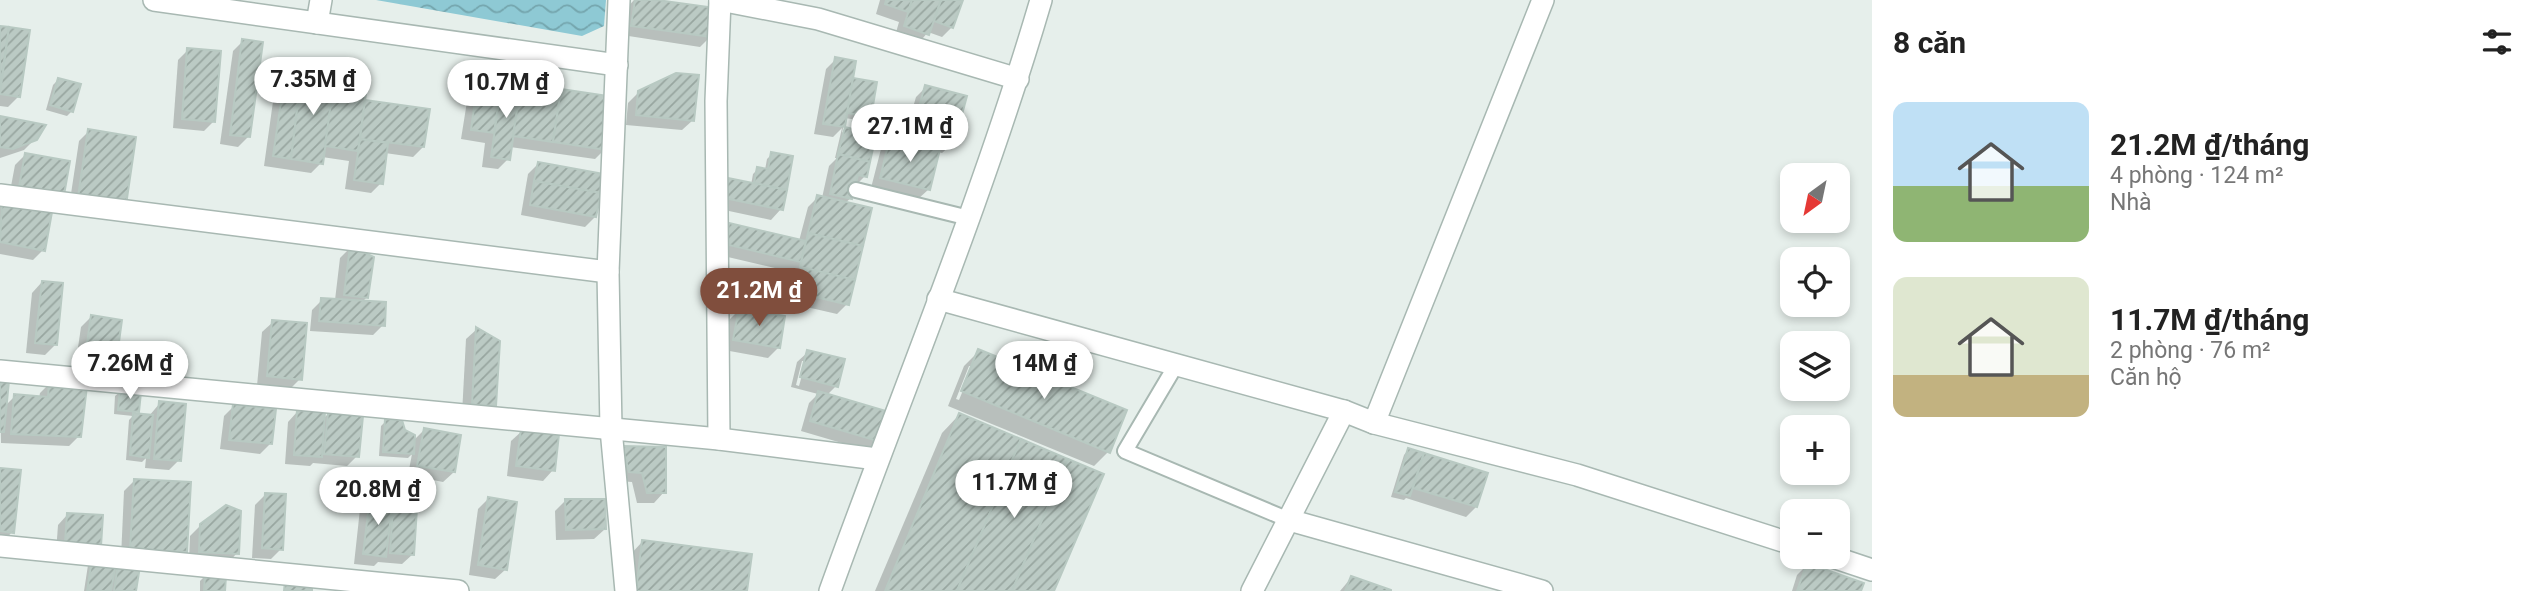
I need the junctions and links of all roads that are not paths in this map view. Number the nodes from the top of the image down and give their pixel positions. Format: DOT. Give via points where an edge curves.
graph roads {
  1 [pos="154,0"];
  2 [pos="321,0"];
  3 [pos="619,0"];
  4 [pos="720,0"];
  5 [pos="1041,0"];
  6 [pos="1544,0"];
  7 [pos="317,23"];
  8 [pos="617,65"];
  9 [pos="1018,79"];
  10 [pos="856,190"];
  11 [pos="0,194"];
  12 [pos="969,218"];
  13 [pos="608,272"];
  14 [pos="938,299"];
  15 [pos="1176,365"];
  16 [pos="0,371"];
  17 [pos="1344,411"];
  18 [pos="1374,423"];
  19 [pos="611,429"];
  20 [pos="719,439"];
  21 [pos="877,459"];
  22 [pos="1289,520"];
  23 [pos="1780,540"];
  24 [pos="0,546"];
  25 [pos="1850,563"];
  26 [pos="1872,570"];
  27 [pos="458,591"];
  28 [pos="626,591"];
  29 [pos="830,591"];
  30 [pos="1252,591"];
  31 [pos="1542,591"];
  1 -- 7 [label="street"];
  2 -- 7 [label="street"];
  3 -- 8 [label="street"];
  4 -- 9 [label="street" via="818,19"];
  4 -- 20 [label="street" via="716,102"];
  5 -- 9 [label="street"];
  6 -- 18 [label="street"];
  7 -- 8 [label="street"];
  8 -- 13 [label="street"];
  9 -- 12 [label="street"];
  10 -- 12 [label="lane"];
  11 -- 13 [label="street"];
  12 -- 14 [label="street"];
  13 -- 19 [label="street"];
  14 -- 15 [label="street"];
  14 -- 21 [label="street"];
  15 -- 17 [label="street"];
  15 -- 22 [label="lane" via="1125,451"];
  16 -- 19 [label="street"];
  17 -- 18 [label="street"];
  17 -- 22 [label="street"];
  18 -- 23 [label="street" via="1577,475"];
  19 -- 20 [label="street"];
  19 -- 28 [label="street"];
  20 -- 21 [label="street"];
  21 -- 29 [label="street"];
  22 -- 30 [label="street"];
  22 -- 31 [label="street"];
  24 -- 27 [label="street"];
  25 -- 26 [label="street"];
}
